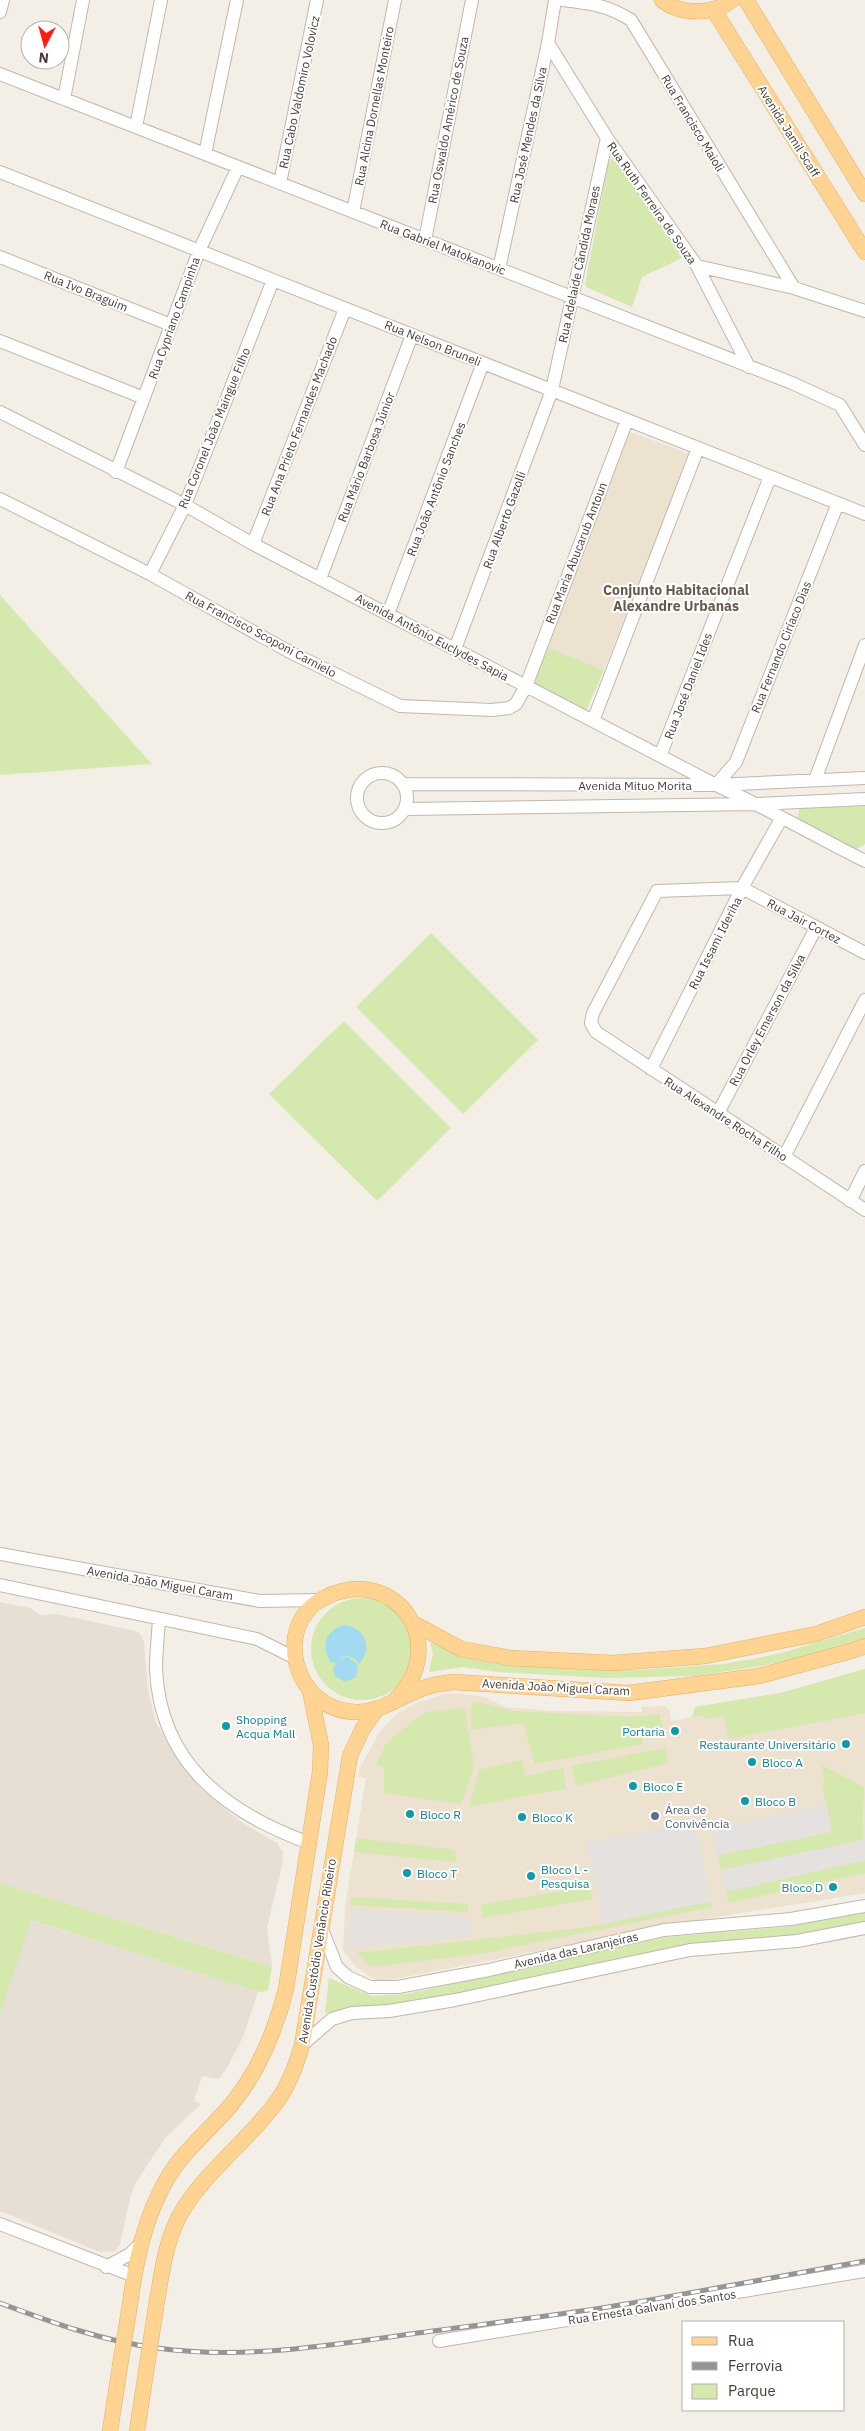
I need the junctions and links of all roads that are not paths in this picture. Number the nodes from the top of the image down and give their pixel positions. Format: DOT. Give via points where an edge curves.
graph roads {
  1 [pos="2,0"];
  2 [pos="83,0"];
  3 [pos="161,0"];
  4 [pos="237,0"];
  5 [pos="317,0"];
  6 [pos="395,0"];
  7 [pos="472,0"];
  8 [pos="554,0"];
  9 [pos="562,0"];
  10 [pos="662,0"];
  11 [pos="732,0"];
  12 [pos="746,0"];
  13 [pos="714,9"];
  14 [pos="0,12"];
  15 [pos="548,43"];
  16 [pos="0,74"];
  17 [pos="64,99"];
  18 [pos="136,127"];
  19 [pos="607,138"];
  20 [pos="205,154"];
  21 [pos="238,167"];
  22 [pos="0,172"];
  23 [pos="280,183"];
  24 [pos="865,194"];
  25 [pos="354,212"];
  26 [pos="425,240"];
  27 [pos="199,251"];
  28 [pos="865,252"];
  29 [pos="0,257"];
  30 [pos="697,266"];
  31 [pos="499,268"];
  32 [pos="272,280"];
  33 [pos="794,288"];
  34 [pos="572,297"];
  35 [pos="345,309"];
  36 [pos="865,311"];
  37 [pos="171,325"];
  38 [pos="412,335"];
  39 [pos="1,344"];
  40 [pos="483,363"];
  41 [pos="749,367"];
  42 [pos="552,390"];
  43 [pos="144,398"];
  44 [pos="0,412"];
  45 [pos="627,420"];
  46 [pos="865,445"];
  47 [pos="698,448"];
  48 [pos="116,472"];
  49 [pos="770,476"];
  50 [pos="0,499"];
  51 [pos="838,504"];
  52 [pos="185,506"];
  53 [pos="865,514"];
  54 [pos="253,544"];
  55 [pos="150,574"];
  56 [pos="320,578"];
  57 [pos="388,614"];
  58 [pos="865,645"];
  59 [pos="455,649"];
  60 [pos="526,686"];
  61 [pos="593,721"];
  62 [pos="660,756"];
  63 [pos="865,778"];
  64 [pos="815,780"];
  65 [pos="405,784"];
  66 [pos="716,785"];
  67 [pos="865,799"];
  68 [pos="758,804"];
  69 [pos="406,809"];
  70 [pos="781,819"];
  71 [pos="865,861"];
  72 [pos="742,888"];
  73 [pos="816,928"];
  74 [pos="865,953"];
  75 [pos="865,1000"];
  76 [pos="651,1070"];
  77 [pos="718,1113"];
  78 [pos="784,1157"];
  79 [pos="865,1171"];
  80 [pos="850,1200"];
  81 [pos="865,1210"];
  82 [pos="0,1554"];
  83 [pos="0,1585"];
  84 [pos="320,1600"];
  85 [pos="865,1617"];
  86 [pos="159,1620"];
  87 [pos="413,1624"];
  88 [pos="865,1646"];
  89 [pos="295,1658"];
  90 [pos="310,1691"];
  91 [pos="395,1700"];
  92 [pos="377,1709"];
  93 [pos="309,1843"];
  94 [pos="865,1906"];
  95 [pos="320,1927"];
  96 [pos="865,1928"];
  97 [pos="302,2045"];
  98 [pos="0,2224"];
  99 [pos="140,2244"];
  100 [pos="106,2267"];
  101 [pos="865,2271"];
  102 [pos="134,2276"];
  103 [pos="439,2341"];
  104 [pos="110,2431"];
  105 [pos="137,2431"];
  1 -- 14 [label="street"];
  2 -- 17 [label="street"];
  3 -- 18 [label="street"];
  4 -- 20 [label="street"];
  5 -- 23 [label="street, Rua Cabo Valdomiro Volovicz"];
  6 -- 25 [label="street, Rua Alcina Dornellas Monteiro"];
  7 -- 26 [label="street, Rua Oswaldo Américo de Souza"];
  8 -- 15 [label="street, Rua José Mendes da Silva"];
  9 -- 33 [label="street, Rua Francisco Maioli" via="598,4 631,20"];
  10 -- 13 [label="main road" via="680,10"];
  11 -- 13 [label="main road"];
  12 -- 24 [label="main road"];
  13 -- 28 [label="main road, Avenida Jamil Scaff"];
  15 -- 19 [label="street, Rua Ruth Ferreira de Souza"];
  15 -- 31 [label="street, Rua José Mendes da Silva"];
  16 -- 17 [label="street, Rua Gabriel Matokanovic"];
  17 -- 18 [label="street, Rua Gabriel Matokanovic"];
  18 -- 20 [label="street, Rua Gabriel Matokanovic"];
  19 -- 30 [label="street, Rua Ruth Ferreira de Souza"];
  19 -- 34 [label="street, Rua Adelaide Cândida Moraes"];
  20 -- 21 [label="street, Rua Gabriel Matokanovic"];
  21 -- 23 [label="street, Rua Gabriel Matokanovic"];
  21 -- 27 [label="street, Rua Cypriano Campinha"];
  22 -- 27 [label="street, Rua Nelson Bruneli"];
  23 -- 25 [label="street, Rua Gabriel Matokanovic"];
  25 -- 26 [label="street, Rua Gabriel Matokanovic"];
  26 -- 31 [label="street, Rua Gabriel Matokanovic"];
  27 -- 32 [label="street, Rua Nelson Bruneli"];
  27 -- 37 [label="street, Rua Cypriano Campinha"];
  29 -- 37 [label="street, Rua Ivo Braguim"];
  30 -- 33 [label="street"];
  30 -- 41 [label="street, Rua Ruth Ferreira de Souza"];
  31 -- 34 [label="street, Rua Gabriel Matokanovic"];
  32 -- 35 [label="street, Rua Nelson Bruneli"];
  32 -- 52 [label="street, Rua Coronel João Maingue Filho"];
  33 -- 36 [label="street"];
  34 -- 41 [label="street, Rua Gabriel Matokanovic"];
  34 -- 42 [label="street, Rua Adelaide Cândida Moraes"];
  35 -- 38 [label="street, Rua Nelson Bruneli"];
  35 -- 54 [label="street, Rua Ana Prieto Fernandes Machado"];
  37 -- 43 [label="street, Rua Cypriano Campinha"];
  38 -- 40 [label="street, Rua Nelson Bruneli"];
  38 -- 56 [label="street, Rua Mário Barbosa Júnior"];
  39 -- 43 [label="street"];
  40 -- 42 [label="street, Rua Nelson Bruneli"];
  40 -- 57 [label="street, Rua João Antônio Sanches"];
  41 -- 46 [label="street, Rua Gabriel Matokanovic" via="840,405"];
  42 -- 45 [label="street, Rua Nelson Bruneli"];
  42 -- 59 [label="street, Rua Alberto Gazolli"];
  43 -- 48 [label="street, Rua Cypriano Campinha"];
  44 -- 48 [label="street, Avenida Antônio Euclydes Sapia"];
  45 -- 47 [label="street, Rua Nelson Bruneli"];
  45 -- 60 [label="street, Rua Maria Abucarub Antoun"];
  47 -- 49 [label="street, Rua Nelson Bruneli"];
  47 -- 61 [label="street"];
  48 -- 52 [label="street, Avenida Antônio Euclydes Sapia"];
  49 -- 51 [label="street, Rua Nelson Bruneli"];
  49 -- 62 [label="street, Rua José Daniel Ides"];
  50 -- 55 [label="street, Rua Francisco Scoponi Carnielo"];
  51 -- 53 [label="street, Rua Nelson Bruneli"];
  51 -- 66 [label="street, Rua Fernando Ciríaco Dias" via="736,762"];
  52 -- 54 [label="street, Avenida Antônio Euclydes Sapia"];
  52 -- 55 [label="street, Rua Coronel João Maingue Filho"];
  54 -- 56 [label="street, Avenida Antônio Euclydes Sapia"];
  55 -- 60 [label="street, Rua Francisco Scoponi Carnielo" via="288,651 400,706 509,708 516,704"];
  56 -- 57 [label="street, Avenida Antônio Euclydes Sapia"];
  57 -- 59 [label="street, Avenida Antônio Euclydes Sapia"];
  58 -- 64 [label="street"];
  59 -- 60 [label="street, Avenida Antônio Euclydes Sapia"];
  60 -- 61 [label="street, Avenida Antônio Euclydes Sapia"];
  61 -- 62 [label="street, Avenida Antônio Euclydes Sapia"];
  62 -- 66 [label="street, Avenida Antônio Euclydes Sapia"];
  63 -- 64 [label="street, Avenida Mituo Morita"];
  64 -- 66 [label="street, Avenida Mituo Morita"];
  65 -- 66 [label="street, Avenida Mituo Morita"];
  65 -- 69 [label="street"];
  65 -- 69 [label="street" via="396,776 380,772 367,777 357,796 362,814 372,821 386,823 397,819"];
  66 -- 68 [label="street, Avenida Antônio Euclydes Sapia"];
  67 -- 68 [label="street, Avenida Mituo Morita"];
  68 -- 69 [label="street, Avenida Mituo Morita"];
  68 -- 70 [label="street, Avenida Antônio Euclydes Sapia"];
  70 -- 71 [label="street, Avenida Antônio Euclydes Sapia"];
  70 -- 72 [label="street, Rua Issami Ideriha"];
  72 -- 73 [label="street, Rua Jair Cortez"];
  72 -- 76 [label="street, Rua Issami Ideriha"];
  72 -- 76 [label="street, Rua Alexandre Rocha Filho" via="656,891 592,1014 590,1023 596,1032"];
  73 -- 74 [label="street, Rua Jair Cortez"];
  73 -- 77 [label="street, Rua Orley Emerson da Silva"];
  75 -- 78 [label="street"];
  76 -- 77 [label="street, Rua Alexandre Rocha Filho"];
  77 -- 78 [label="street, Rua Alexandre Rocha Filho"];
  78 -- 80 [label="street, Rua Alexandre Rocha Filho"];
  79 -- 80 [label="street"];
  80 -- 81 [label="street, Rua Alexandre Rocha Filho"];
  82 -- 84 [label="street, Avenida João Miguel Caram" via="260,1601"];
  83 -- 86 [label="street"];
  84 -- 87 [label="main road" via="354,1588 372,1590 403,1608"];
  84 -- 89 [label="main road" via="306,1615 297,1632"];
  85 -- 87 [label="main road" via="816,1634 705,1656 614,1663 510,1658 461,1650"];
  86 -- 89 [label="street" via="257,1639"];
  86 -- 93 [label="street" via="156,1669 160,1697 166,1722 180,1752 200,1780 218,1795 276,1831"];
  87 -- 91 [label="main road" via="418,1638 417,1666 412,1679"];
  88 -- 91 [label="main road, Avenida João Miguel Caram" via="759,1676 629,1693 453,1682 426,1687"];
  89 -- 90 [label="main road" via="302,1681"];
  90 -- 92 [label="main road" via="335,1708 356,1712"];
  90 -- 93 [label="main road, Avenida Custódio Venâncio Ribeiro" via="321,1752"];
  91 -- 92 [label="main road"];
  92 -- 95 [label="main road, Avenida Custódio Venâncio Ribeiro" via="363,1728 350,1756"];
  93 -- 99 [label="main road, Avenida Custódio Venâncio Ribeiro" via="286,1989 274,2032 259,2064 241,2091 169,2176"];
  94 -- 95 [label="street, Avenida das Laranjeiras" via="791,1919 664,1930 398,1987 370,1987 348,1977 337,1966"];
  95 -- 97 [label="main road, Avenida Custódio Venâncio Ribeiro"];
  96 -- 97 [label="street, Avenida das Laranjeiras" via="797,1941 690,1950 456,2000 389,2011 352,2013 332,2019"];
  97 -- 105 [label="main road, Avenida Custódio Venâncio Ribeiro, bridge" via="294,2071 276,2103 202,2184 184,2209 166,2249"];
  98 -- 100 [label="street"];
  99 -- 100 [label="street" via="130,2254"];
  99 -- 102 [label="main road, Avenida Custódio Venâncio Ribeiro"];
  100 -- 102 [label="street"];
  101 -- 103 [label="street, Rua Ernesta Galvani dos Santos"];
  102 -- 104 [label="main road, Avenida Custódio Venâncio Ribeiro, bridge"];
}
